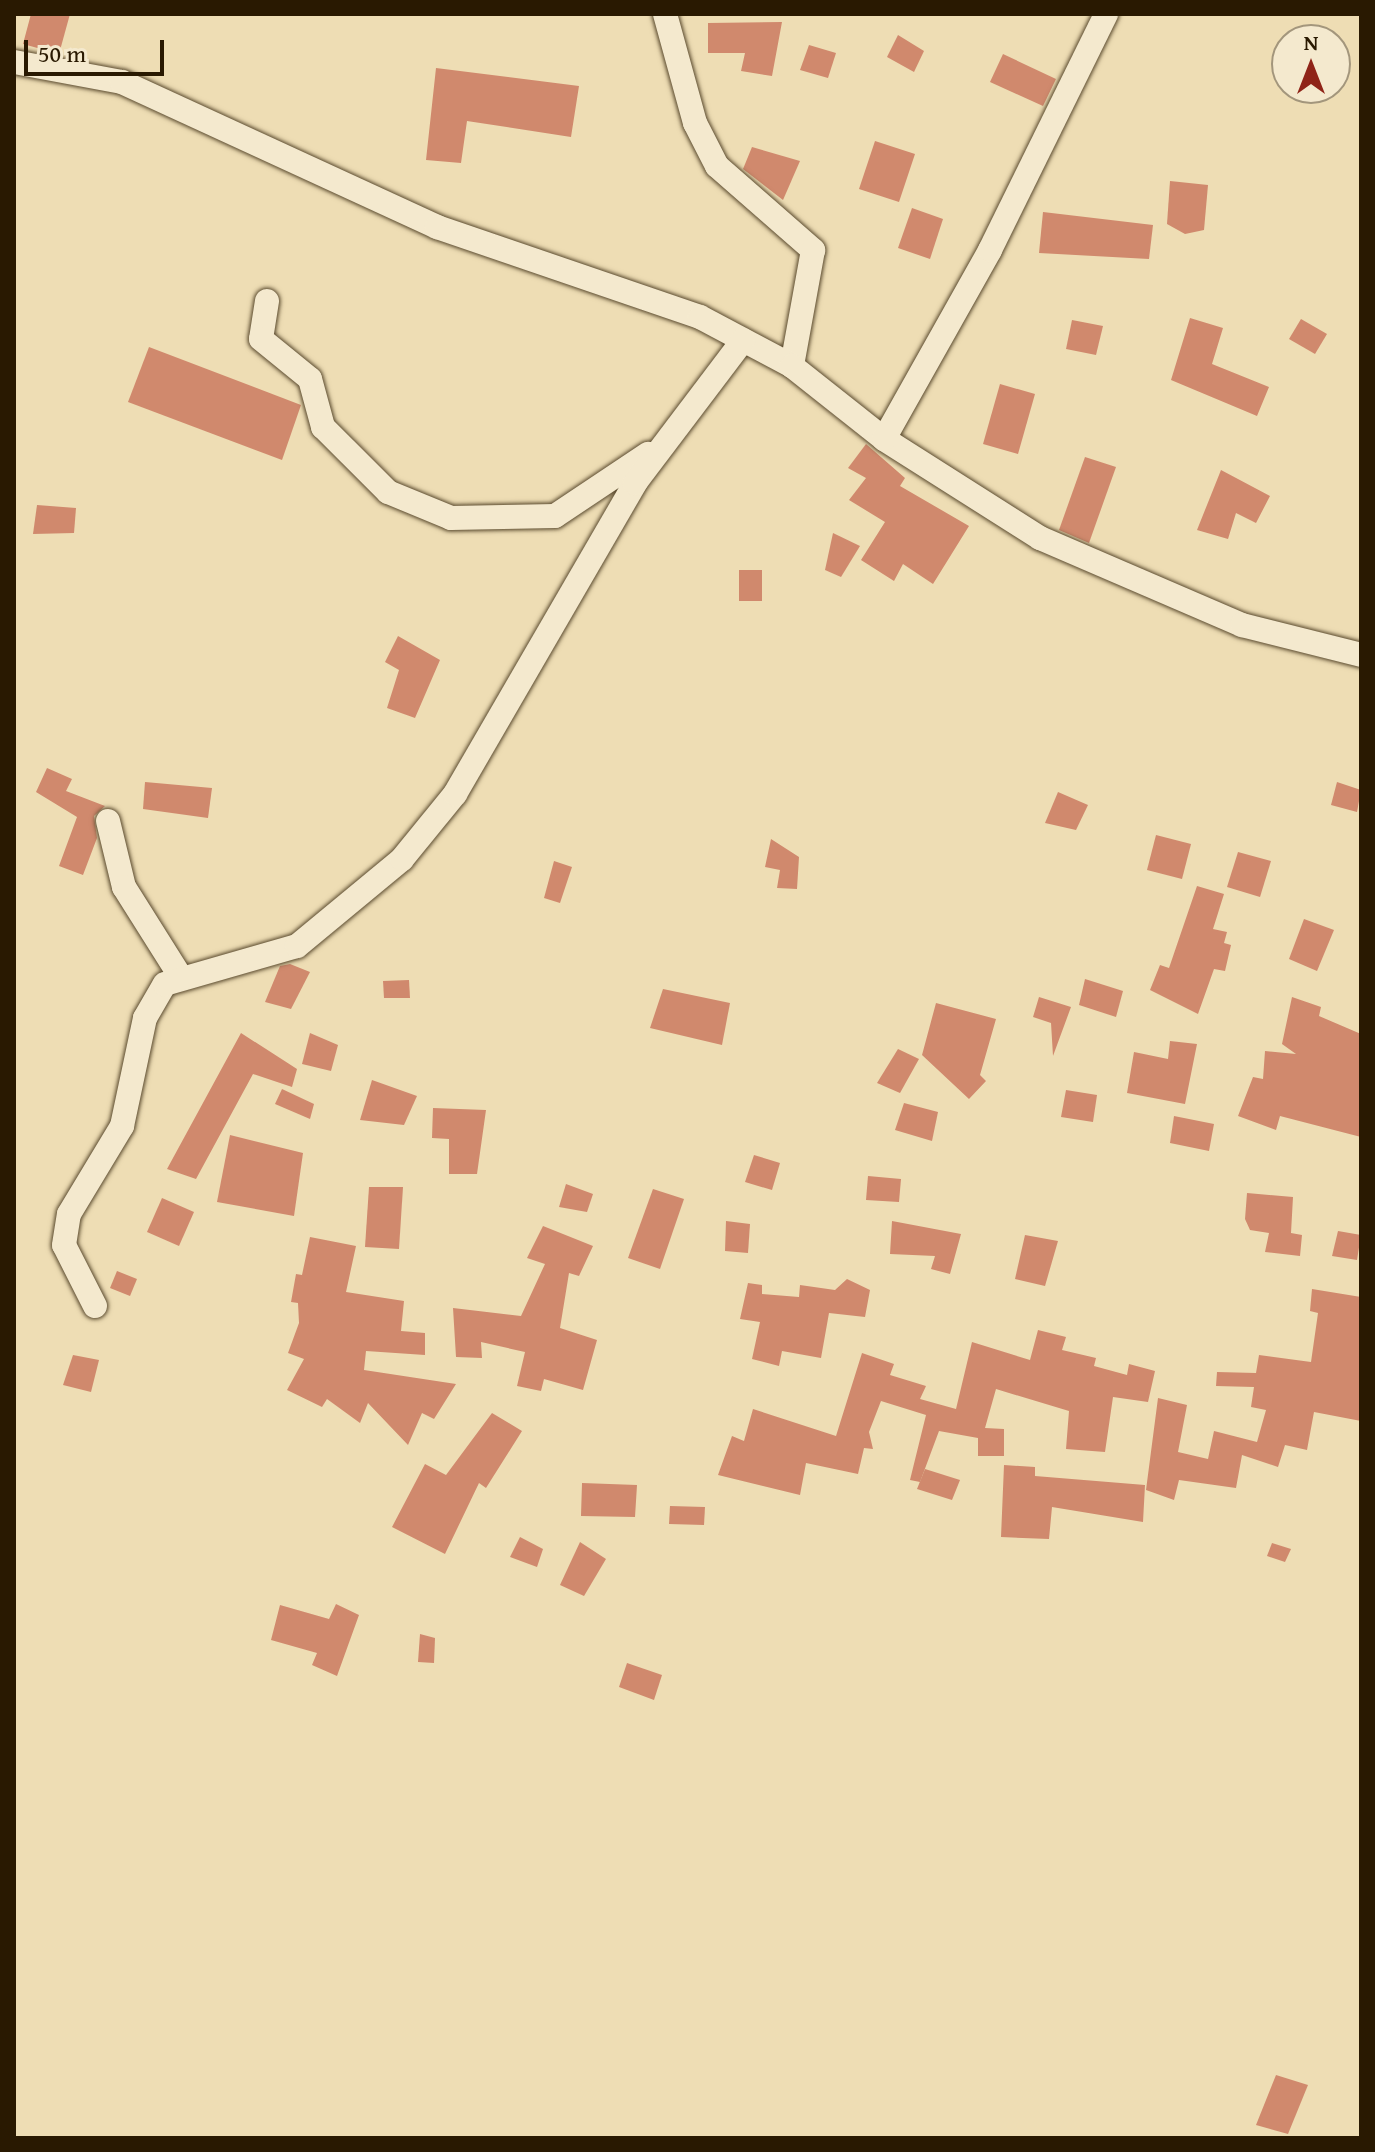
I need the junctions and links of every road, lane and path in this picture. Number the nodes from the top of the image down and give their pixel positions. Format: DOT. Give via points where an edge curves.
graph roads {
  1 [pos="665,14"];
  2 [pos="1106,14"];
  3 [pos="14,62"];
  4 [pos="267,301"];
  5 [pos="743,340"];
  6 [pos="792,366"];
  7 [pos="884,439"];
  8 [pos="664,444"];
  9 [pos="1361,655"];
  10 [pos="108,821"];
  11 [pos="180,976"];
  12 [pos="95,1306"];
  1 -- 6 [label="street" via="695,123 717,166 813,250"];
  2 -- 7 [label="street" via="990,250"];
  3 -- 5 [label="street" via="122,82 437,227 700,317"];
  4 -- 8 [label="street" via="261,339 310,379 323,427 388,492 451,518 555,516"];
  5 -- 6 [label="street"];
  5 -- 8 [label="street"];
  6 -- 7 [label="street"];
  7 -- 9 [label="street" via="1040,538 1242,625"];
  8 -- 11 [label="street" via="568,589 455,794 402,859 297,946"];
  10 -- 11 [label="street" via="124,887"];
  11 -- 12 [label="street" via="165,984 145,1018 122,1126 69,1214 64,1245"];
}
